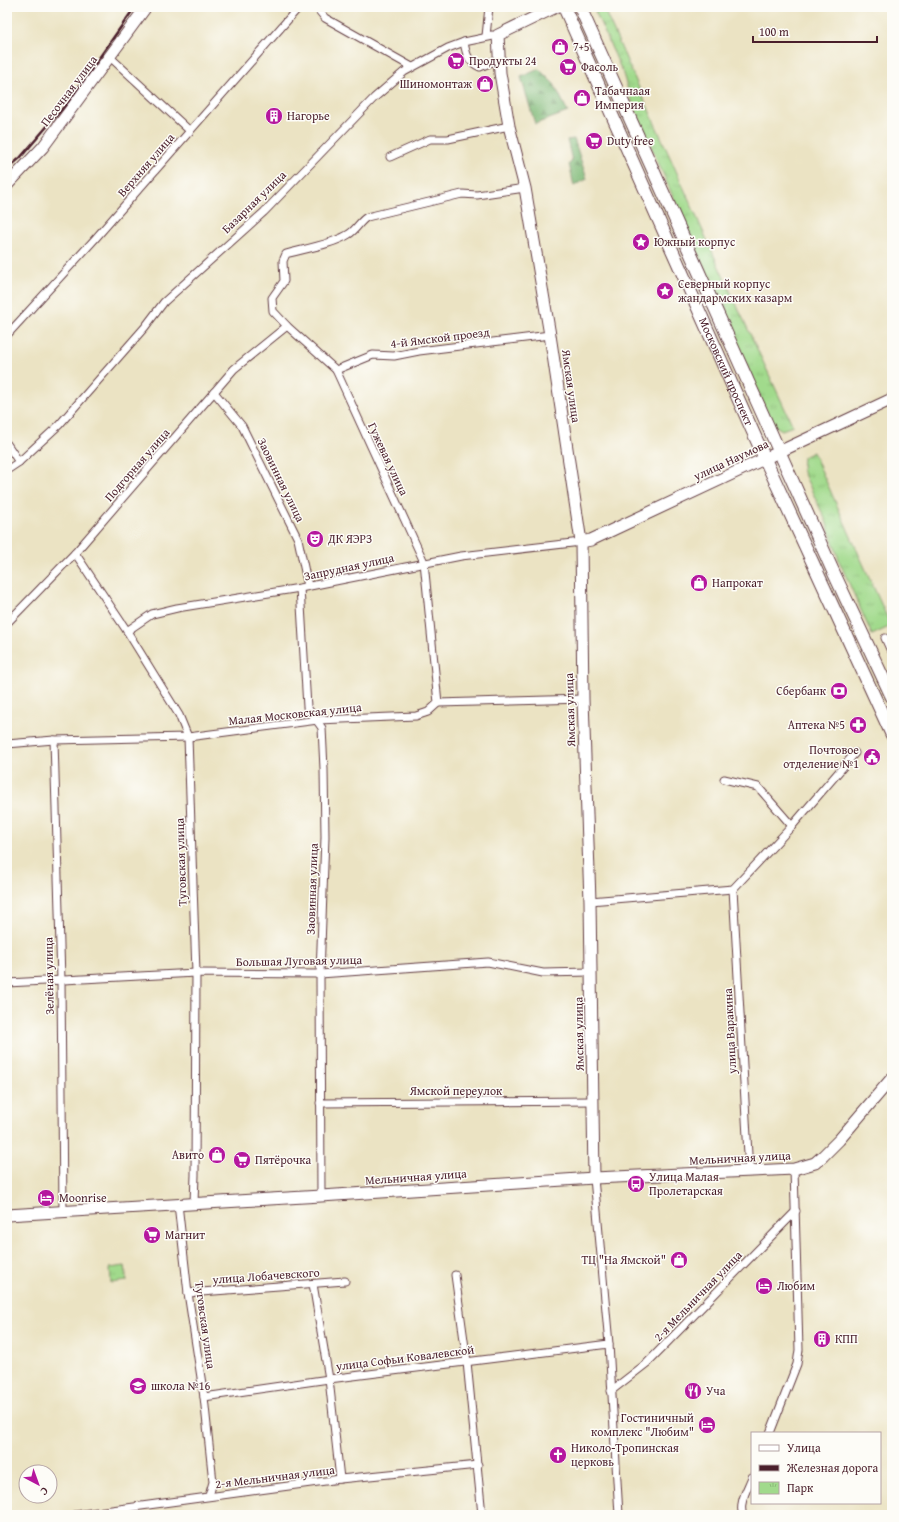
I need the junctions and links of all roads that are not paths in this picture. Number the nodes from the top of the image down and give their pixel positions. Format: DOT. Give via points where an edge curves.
graph roads {
  1 [pos="146,7"];
  2 [pos="299,7"];
  3 [pos="316,7"];
  4 [pos="489,7"];
  5 [pos="556,7"];
  6 [pos="564,7"];
  7 [pos="580,7"];
  8 [pos="498,35"];
  9 [pos="464,42"];
  10 [pos="110,57"];
  11 [pos="499,59"];
  12 [pos="412,67"];
  13 [pos="509,126"];
  14 [pos="190,131"];
  15 [pos="390,157"];
  16 [pos="7,185"];
  17 [pos="525,188"];
  18 [pos="287,326"];
  19 [pos="7,335"];
  20 [pos="550,335"];
  21 [pos="336,370"];
  22 [pos="214,392"];
  23 [pos="892,399"];
  24 [pos="7,444"];
  25 [pos="780,452"];
  26 [pos="765,459"];
  27 [pos="19,462"];
  28 [pos="7,470"];
  29 [pos="581,542"];
  30 [pos="75,553"];
  31 [pos="424,562"];
  32 [pos="304,587"];
  33 [pos="7,623"];
  34 [pos="127,631"];
  35 [pos="885,638"];
  36 [pos="892,650"];
  37 [pos="892,697"];
  38 [pos="582,699"];
  39 [pos="438,703"];
  40 [pos="318,720"];
  41 [pos="892,735"];
  42 [pos="188,737"];
  43 [pos="54,740"];
  44 [pos="7,744"];
  45 [pos="855,753"];
  46 [pos="724,779"];
  47 [pos="792,826"];
  48 [pos="733,890"];
  49 [pos="590,901"];
  50 [pos="591,972"];
  51 [pos="196,973"];
  52 [pos="320,974"];
  53 [pos="61,980"];
  54 [pos="7,983"];
  55 [pos="892,1078"];
  56 [pos="593,1101"];
  57 [pos="320,1103"];
  58 [pos="794,1169"];
  59 [pos="749,1172"];
  60 [pos="594,1178"];
  61 [pos="322,1196"];
  62 [pos="194,1203"];
  63 [pos="178,1204"];
  64 [pos="796,1211"];
  65 [pos="63,1212"];
  66 [pos="7,1215"];
  67 [pos="456,1275"];
  68 [pos="346,1281"];
  69 [pos="313,1284"];
  70 [pos="188,1293"];
  71 [pos="609,1344"];
  72 [pos="467,1362"];
  73 [pos="329,1379"];
  74 [pos="611,1391"];
  75 [pos="204,1397"];
  76 [pos="770,1432"];
  77 [pos="478,1465"];
  78 [pos="340,1479"];
  79 [pos="751,1479"];
  80 [pos="209,1496"];
  81 [pos="75,1515"];
  82 [pos="482,1515"];
  83 [pos="618,1515"];
  84 [pos="743,1515"];
  1 -- 10 [label="street, Песочная улица"];
  2 -- 14 [label="street, Верхняя улица"];
  3 -- 12 [label="street" via="325,18"];
  4 -- 8 [label="street" via="486,36"];
  5 -- 8 [label="street, Базарная улица"];
  6 -- 26 [label="main road, Московский проспект"];
  7 -- 25 [label="main road, Московский проспект"];
  8 -- 9 [label="street, Базарная улица"];
  8 -- 11 [label="street, Ямская улица"];
  9 -- 11 [label="street" via="468,58 480,68"];
  9 -- 12 [label="street, Базарная улица"];
  10 -- 14 [label="street"];
  10 -- 16 [label="street, Песочная улица" via="43,147"];
  11 -- 13 [label="street, Ямская улица"];
  12 -- 27 [label="street, Базарная улица" via="374,98 264,212 164,302 58,425"];
  13 -- 15 [label="street" via="448,139 430,139"];
  13 -- 17 [label="street, Ямская улица"];
  14 -- 19 [label="street, Верхняя улица"];
  17 -- 18 [label="street, Гужевая улица" via="477,195 462,194 367,217 342,238 286,254 283,261 284,281 272,298 273,311"];
  17 -- 20 [label="street, Ямская улица"];
  18 -- 21 [label="street, Гужевая улица"];
  18 -- 22 [label="street, Подгорная улица" via="234,369"];
  20 -- 21 [label="street, 4-й Ямской проезд" via="394,356 373,355"];
  20 -- 29 [label="street, Ямская улица"];
  21 -- 31 [label="street, Гужевая улица"];
  22 -- 30 [label="street, Подгорная улица"];
  22 -- 32 [label="street, Заовинная улица" via="242,426 298,539"];
  23 -- 25 [label="street, улица Наумова"];
  24 -- 27 [label="street"];
  25 -- 26 [label="street, улица Наумова"];
  25 -- 37 [label="main road, Московский проспект"];
  26 -- 29 [label="street, улица Наумова" via="592,540"];
  26 -- 41 [label="main road, Московский проспект"];
  27 -- 28 [label="street, Базарная улица"];
  29 -- 31 [label="street, Запрудная улица"];
  29 -- 38 [label="street, Ямская улица"];
  30 -- 33 [label="street, Подгорная улица"];
  30 -- 34 [label="street, Туговская улица"];
  31 -- 32 [label="street, Запрудная улица"];
  31 -- 39 [label="street, Гужевая улица"];
  32 -- 34 [label="street, Запрудная улица" via="152,614"];
  32 -- 40 [label="street, Заовинная улица" via="307,707"];
  34 -- 42 [label="street, Туговская улица" via="179,715"];
  35 -- 36 [label="street"];
  38 -- 39 [label="street"];
  38 -- 49 [label="street, Ямская улица"];
  39 -- 40 [label="street, Малая Московская улица" via="428,712 416,716"];
  40 -- 42 [label="street, Малая Московская улица"];
  40 -- 52 [label="street, Заовинная улица" via="322,728 325,837"];
  42 -- 43 [label="street, Малая Московская улица"];
  42 -- 51 [label="street, Туговская улица"];
  43 -- 44 [label="street, Малая Московская улица"];
  43 -- 53 [label="street, Зелёная улица"];
  45 -- 47 [label="street"];
  46 -- 47 [label="street" via="758,787"];
  47 -- 48 [label="street"];
  48 -- 49 [label="street"];
  48 -- 59 [label="street, улица Варакина"];
  49 -- 50 [label="street, Ямская улица"];
  50 -- 52 [label="street, Большая Луговая улица" via="543,973 488,962"];
  50 -- 56 [label="street, Ямская улица"];
  51 -- 52 [label="street, Большая Луговая улица"];
  51 -- 53 [label="street, Большая Луговая улица"];
  51 -- 62 [label="street, Туговская улица"];
  52 -- 57 [label="street, Заовинная улица"];
  53 -- 54 [label="street, Большая Луговая улица"];
  53 -- 65 [label="street, Зелёная улица"];
  55 -- 58 [label="street, Мельничная улица" via="823,1156 815,1162"];
  56 -- 57 [label="street, Ямской переулок"];
  56 -- 60 [label="street, Ямская улица"];
  57 -- 61 [label="street, Заовинная улица"];
  58 -- 59 [label="street, Мельничная улица"];
  58 -- 64 [label="street"];
  59 -- 60 [label="street, Мельничная улица"];
  60 -- 61 [label="street, Мельничная улица"];
  60 -- 71 [label="street, Ямская улица"];
  61 -- 62 [label="street, Мельничная улица"];
  62 -- 63 [label="street, Мельничная улица"];
  63 -- 65 [label="street, Мельничная улица"];
  63 -- 70 [label="street, Туговская улица"];
  64 -- 74 [label="street, 2-я Мельничная улица" via="647,1363"];
  64 -- 76 [label="street" via="799,1350 797,1364"];
  65 -- 66 [label="street, Мельничная улица"];
  67 -- 72 [label="street"];
  68 -- 69 [label="street, улица Лобачевского"];
  69 -- 70 [label="street, улица Лобачевского"];
  69 -- 73 [label="street"];
  70 -- 75 [label="street, Туговская улица"];
  71 -- 72 [label="street, улица Софьи Ковалевской"];
  71 -- 74 [label="street, Ямская улица"];
  72 -- 73 [label="street, улица Софьи Ковалевской"];
  72 -- 77 [label="street"];
  73 -- 75 [label="street, улица Софьи Ковалевской"];
  73 -- 78 [label="street"];
  74 -- 83 [label="street, Ямская улица"];
  75 -- 80 [label="street, Туговская улица" via="213,1482"];
  77 -- 78 [label="street, 2-я Мельничная улица"];
  77 -- 82 [label="street"];
  78 -- 80 [label="street, 2-я Мельничная улица"];
  79 -- 84 [label="street" via="742,1501"];
  80 -- 81 [label="street, 2-я Мельничная улица"];
}
